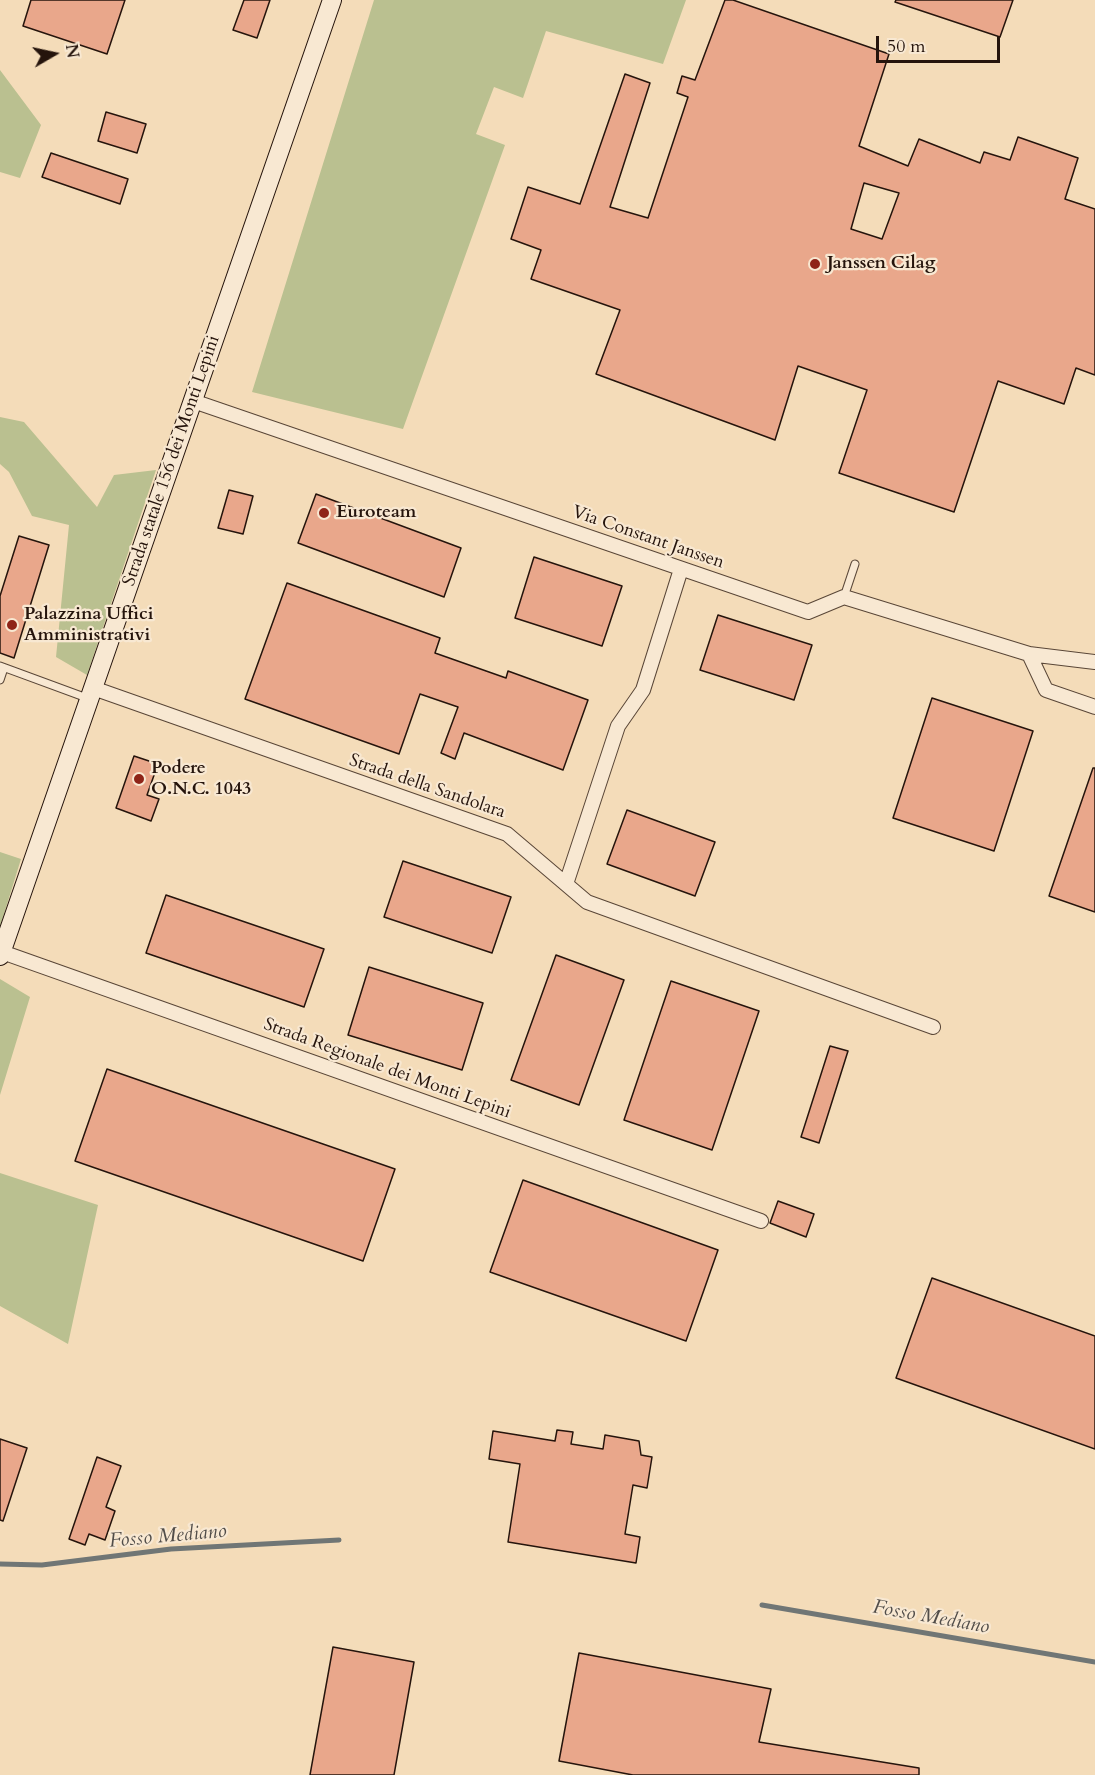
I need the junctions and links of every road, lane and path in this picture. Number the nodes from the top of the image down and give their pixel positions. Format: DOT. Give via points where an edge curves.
graph roads {
  1 [pos="332,0"];
  2 [pos="193,401"];
  3 [pos="855,564"];
  4 [pos="681,569"];
  5 [pos="844,597"];
  6 [pos="1029,654"];
  7 [pos="1095,662"];
  8 [pos="2,667"];
  9 [pos="0,680"];
  10 [pos="91,693"];
  11 [pos="1095,707"];
  12 [pos="566,884"];
  13 [pos="1,954"];
  14 [pos="933,1027"];
  15 [pos="761,1221"];
  1 -- 2 [label="main road, Strada statale 156 dei Monti Lepini"];
  2 -- 4 [label="street, Via Constant Janssen"];
  2 -- 10 [label="main road, Strada statale 156 dei Monti Lepini"];
  3 -- 5 [label="lane"];
  4 -- 5 [label="street, Via Constant Janssen" via="808,612"];
  4 -- 12 [label="street" via="643,690 618,726"];
  5 -- 6 [label="street"];
  6 -- 7 [label="street"];
  6 -- 11 [label="street" via="1046,690"];
  8 -- 9 [label="lane"];
  8 -- 10 [label="lane"];
  10 -- 12 [label="street, Strada della Sandolara" via="507,834"];
  10 -- 13 [label="main road, Strada statale 156 dei Monti Lepini"];
  12 -- 14 [label="street, Strada della Sandolara" via="586,902"];
  13 -- 15 [label="street, Strada Regionale dei Monti Lepini"];
}
